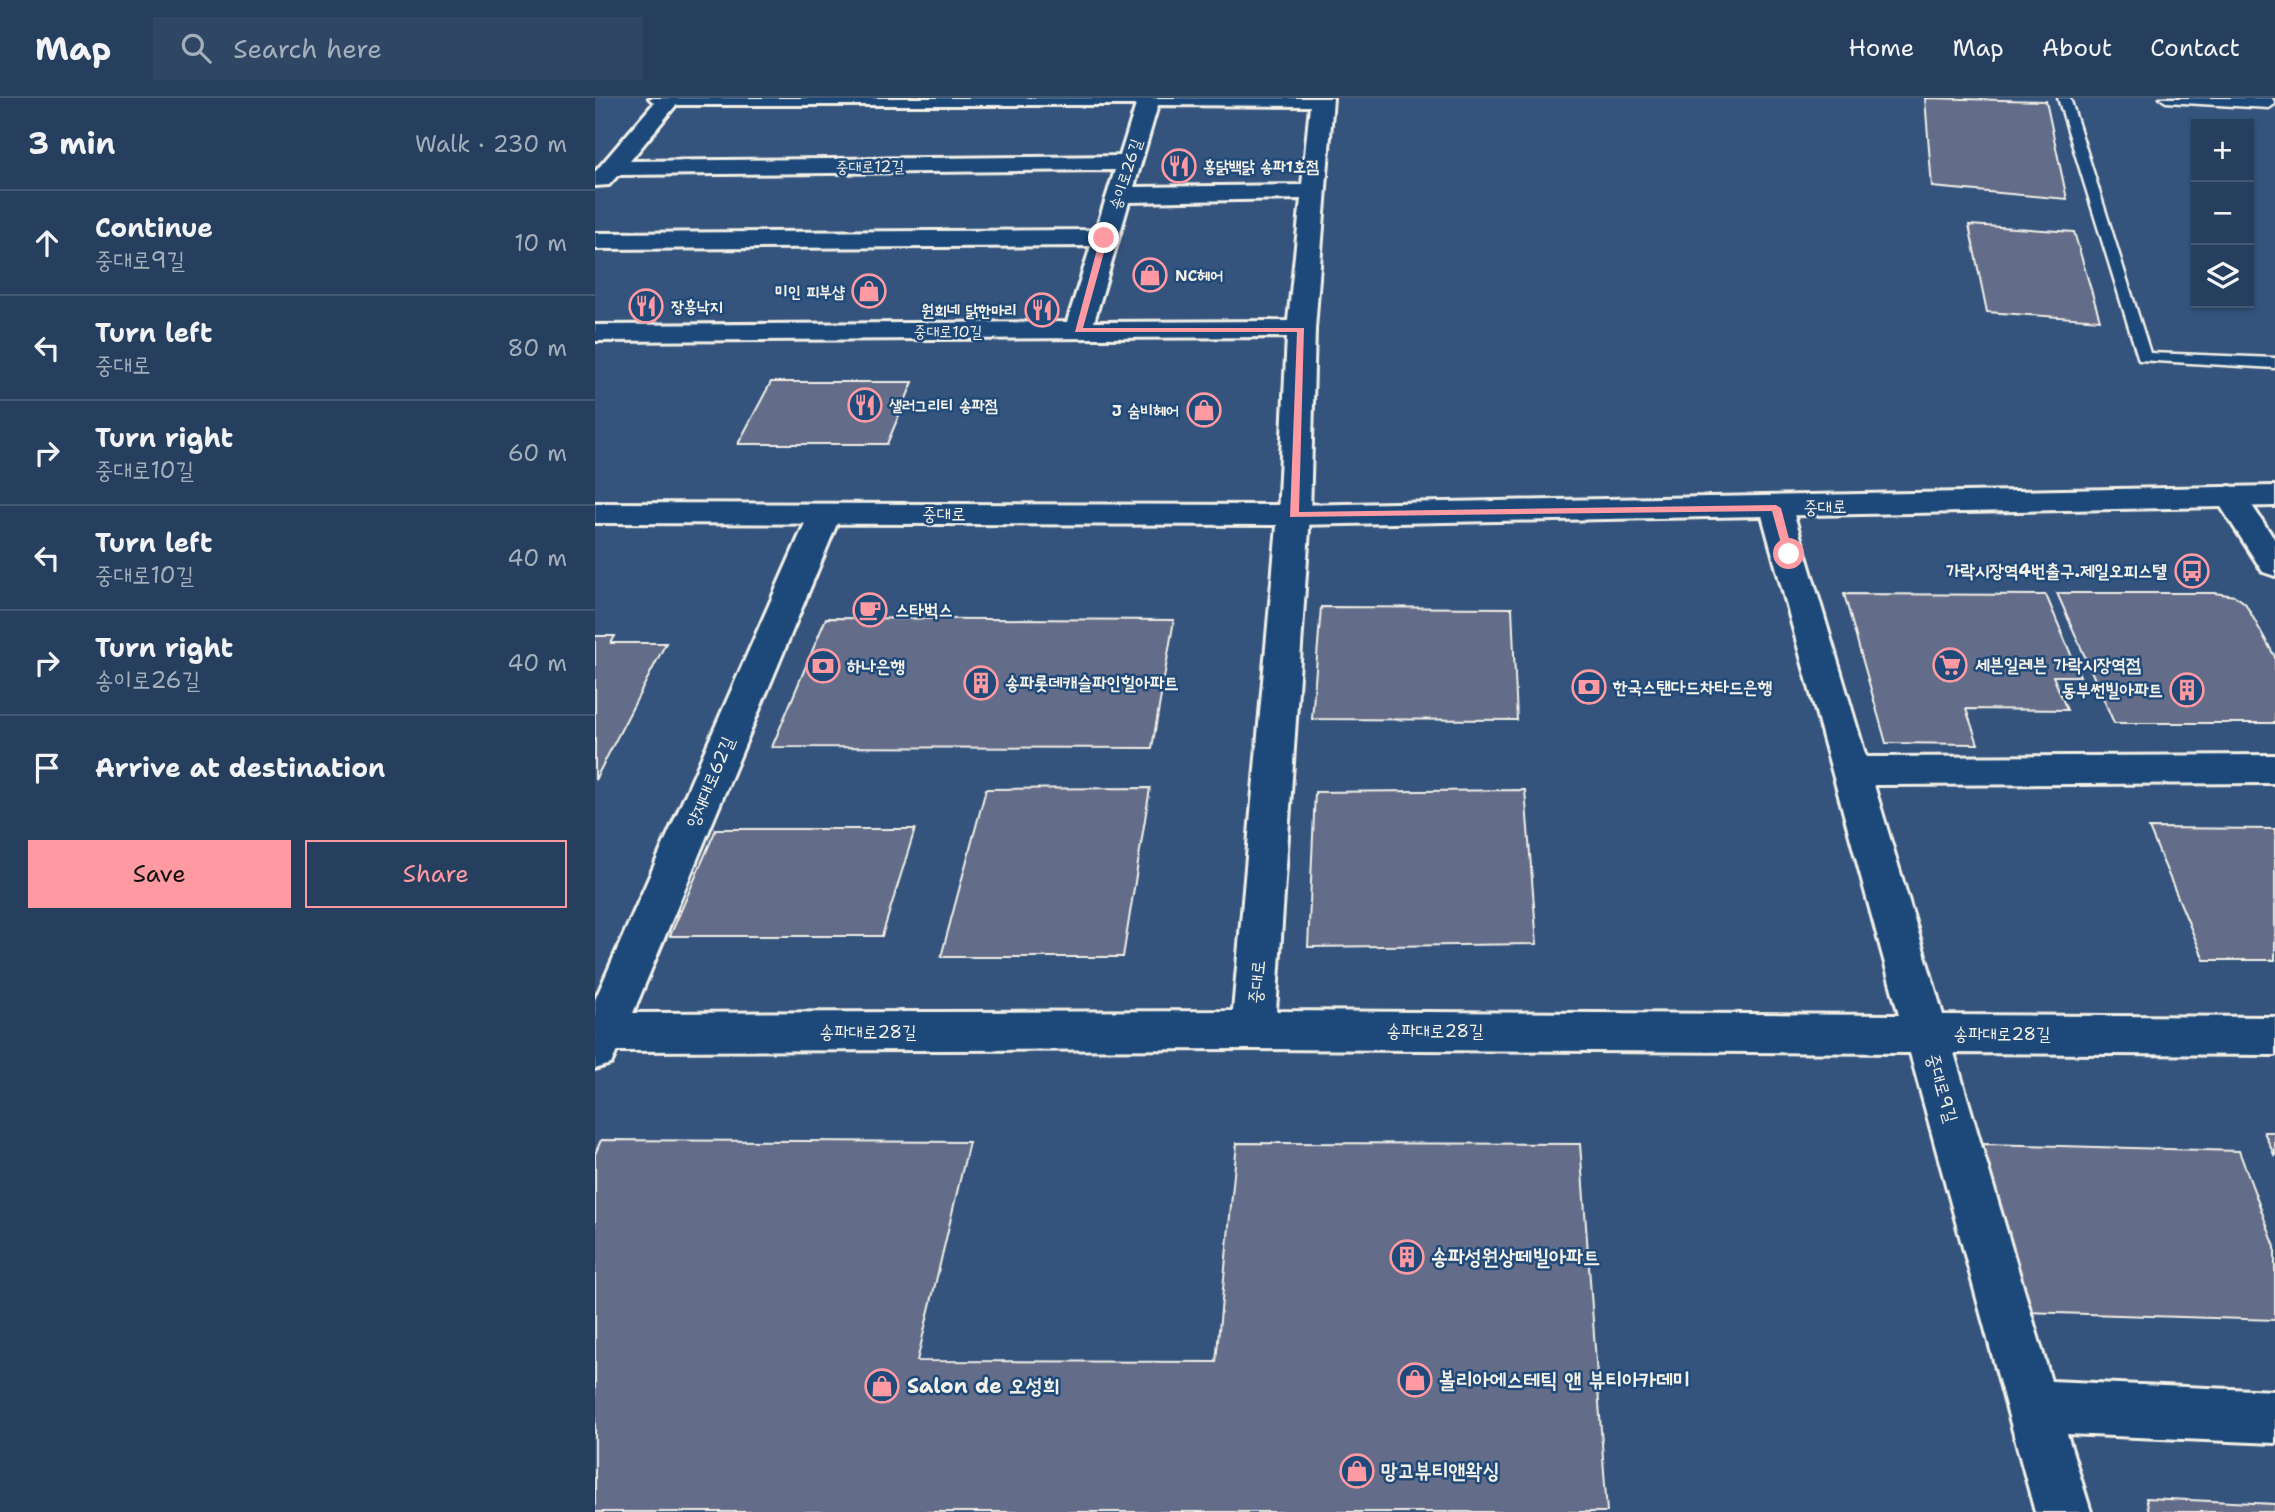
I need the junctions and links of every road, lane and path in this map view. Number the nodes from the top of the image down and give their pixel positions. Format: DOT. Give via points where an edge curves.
graph roads {
  1 [pos="660,98"];
  2 [pos="670,98"];
  3 [pos="2064,98"];
  4 [pos="2166,98"];
  5 [pos="2266,98"];
  6 [pos="1149,99"];
  7 [pos="1322,99"];
  8 [pos="1128,163"];
  9 [pos="611,168"];
  10 [pos="595,187"];
  11 [pos="1313,192"];
  12 [pos="1118,195"];
  13 [pos="1104,238"];
  14 [pos="595,241"];
  15 [pos="1301,330"];
  16 [pos="1078,331"];
  17 [pos="595,333"];
  18 [pos="2275,363"];
  19 [pos="2230,496"];
  20 [pos="2275,496"];
  21 [pos="1776,508"];
  22 [pos="595,513"];
  23 [pos="825,514"];
  24 [pos="1294,515"];
  25 [pos="2275,565"];
  26 [pos="2275,769"];
  27 [pos="1851,771"];
  28 [pos="1253,1030"];
  29 [pos="1927,1033"];
  30 [pos="2275,1035"];
  31 [pos="598,1039"];
  32 [pos="2033,1406"];
  33 [pos="2275,1417"];
  34 [pos="2063,1512"];
  1 -- 2 [label="street"];
  2 -- 6 [label="street"];
  2 -- 9 [label="street"];
  3 -- 18 [label="lane" via="2144,357"];
  4 -- 5 [label="lane" via="2269,104"];
  6 -- 7 [label="street"];
  6 -- 8 [label="street, 송이로26길"];
  7 -- 11 [label="street"];
  8 -- 9 [label="street, 중대로12길"];
  8 -- 12 [label="street, 송이로26길"];
  9 -- 10 [label="street"];
  11 -- 12 [label="street"];
  11 -- 15 [label="street"];
  12 -- 13 [label="street, 송이로26길"];
  13 -- 14 [label="street"];
  13 -- 16 [label="street, 송이로26길"];
  15 -- 16 [label="street, 중대로10길"];
  15 -- 24 [label="street"];
  16 -- 17 [label="street, 중대로10길"];
  19 -- 20 [label="street, 중대로"];
  19 -- 21 [label="street, 중대로"];
  19 -- 25 [label="street"];
  21 -- 24 [label="street, 중대로"];
  21 -- 27 [label="street, 중대로9길"];
  22 -- 23 [label="street, 중대로"];
  23 -- 24 [label="street, 중대로"];
  23 -- 31 [label="street, 양재대로62길"];
  24 -- 28 [label="street, 중대로"];
  26 -- 27 [label="street"];
  27 -- 29 [label="street, 중대로9길"];
  28 -- 29 [label="street, 송파대로28길"];
  28 -- 31 [label="street, 송파대로28길"];
  29 -- 30 [label="street, 송파대로28길"];
  29 -- 32 [label="street, 중대로9길"];
  32 -- 33 [label="street"];
  32 -- 34 [label="street, 중대로9길"];
}
